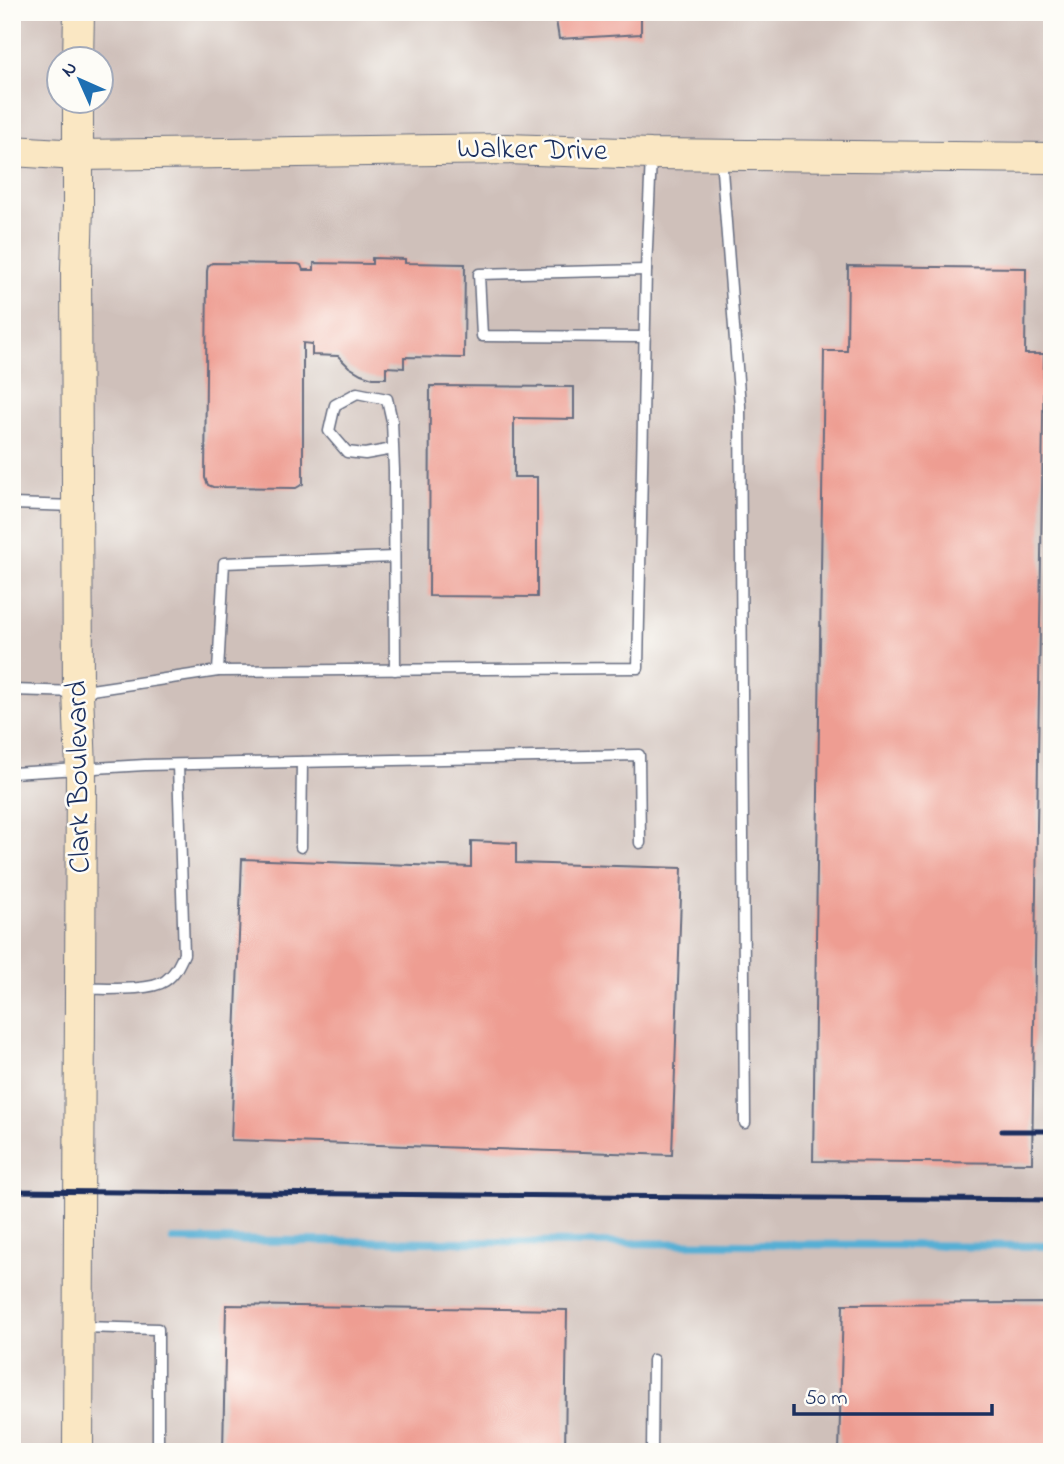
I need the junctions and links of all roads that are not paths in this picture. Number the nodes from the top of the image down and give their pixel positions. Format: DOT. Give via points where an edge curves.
graph roads {
  1 [pos="79,12"];
  2 [pos="78,46"];
  3 [pos="78,116"];
  4 [pos="12,151"];
  5 [pos="651,154"];
  6 [pos="78,155"];
  7 [pos="721,155"];
  8 [pos="1052,158"];
  9 [pos="646,270"];
  10 [pos="645,337"];
  11 [pos="393,449"];
  12 [pos="12,504"];
  13 [pos="78,506"];
  14 [pos="394,557"];
  15 [pos="395,670"];
  16 [pos="218,671"];
  17 [pos="12,690"];
  18 [pos="78,692"];
  19 [pos="302,762"];
  20 [pos="178,765"];
  21 [pos="81,769"];
  22 [pos="12,773"];
  23 [pos="640,843"];
  24 [pos="301,847"];
  25 [pos="80,989"];
  26 [pos="745,1123"];
  27 [pos="79,1327"];
  28 [pos="653,1360"];
  29 [pos="78,1452"];
  30 [pos="158,1452"];
  31 [pos="652,1452"];
  1 -- 2 [label="street"];
  3 -- 6 [label="street, Clark Boulevard"];
  4 -- 6 [label="street, Walker Drive"];
  5 -- 6 [label="street, Walker Drive" via="507,149"];
  5 -- 7 [label="street, Walker Drive"];
  5 -- 9 [label="lane"];
  6 -- 13 [label="street, Clark Boulevard"];
  7 -- 8 [label="street, Walker Drive"];
  7 -- 26 [label="lane" via="740,406"];
  9 -- 10 [label="lane"];
  9 -- 10 [label="lane" via="479,274 482,336"];
  10 -- 15 [label="lane" via="638,668"];
  11 -- 11 [label="lane" via="387,398 357,393 335,405 329,431 347,452"];
  11 -- 14 [label="lane"];
  12 -- 13 [label="lane"];
  13 -- 18 [label="street, Clark Boulevard"];
  14 -- 15 [label="lane"];
  14 -- 16 [label="lane" via="223,563"];
  15 -- 16 [label="lane"];
  16 -- 18 [label="lane"];
  17 -- 18 [label="lane"];
  18 -- 21 [label="street, Clark Boulevard"];
  19 -- 20 [label="lane"];
  19 -- 23 [label="lane" via="639,755"];
  19 -- 24 [label="lane"];
  20 -- 21 [label="lane"];
  20 -- 25 [label="lane" via="184,954 176,972 162,983 142,988"];
  21 -- 22 [label="lane"];
  21 -- 25 [label="street, Clark Boulevard"];
  25 -- 27 [label="street, Clark Boulevard"];
  27 -- 29 [label="street, Clark Boulevard"];
  27 -- 30 [label="lane" via="158,1329"];
  28 -- 31 [label="lane"];
}
